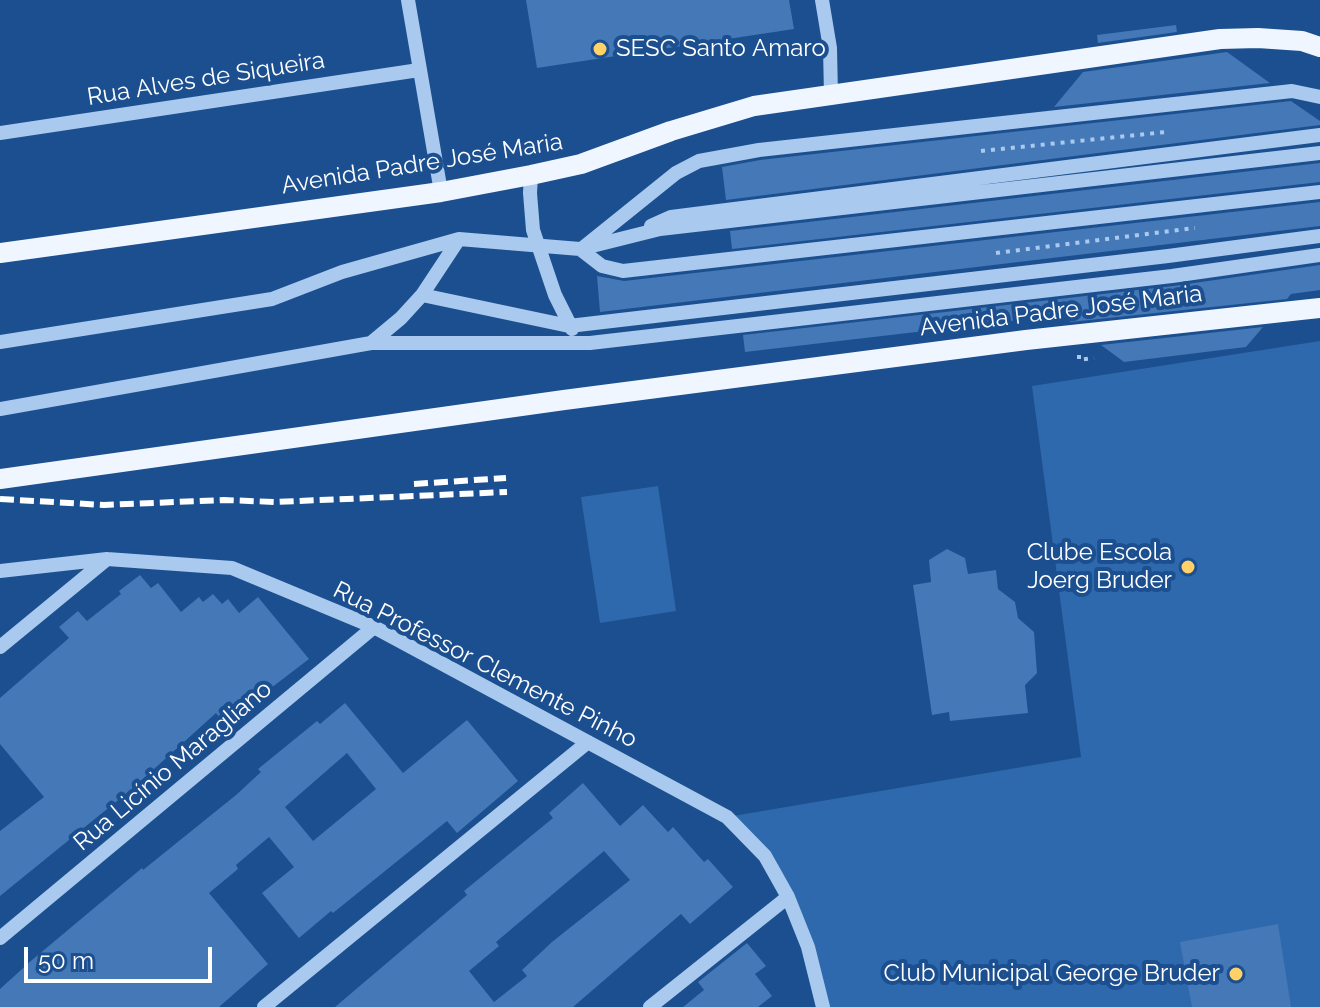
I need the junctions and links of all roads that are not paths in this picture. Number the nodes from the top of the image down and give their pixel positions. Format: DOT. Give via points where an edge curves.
graph roads {
  1 [pos="408,0"];
  2 [pos="822,0"];
  3 [pos="1320,47"];
  4 [pos="419,70"];
  5 [pos="831,95"];
  6 [pos="1320,97"];
  7 [pos="0,133"];
  8 [pos="1320,135"];
  9 [pos="1320,153"];
  10 [pos="531,175"];
  11 [pos="441,192"];
  12 [pos="1320,192"];
  13 [pos="1320,236"];
  14 [pos="629,237"];
  15 [pos="459,239"];
  16 [pos="537,246"];
  17 [pos="580,249"];
  18 [pos="0,253"];
  19 [pos="1320,255"];
  20 [pos="422,295"];
  21 [pos="1320,308"];
  22 [pos="569,326"];
  23 [pos="0,342"];
  24 [pos="371,343"];
  25 [pos="590,343"];
  26 [pos="0,409"];
  27 [pos="0,479"];
  28 [pos="107,559"];
  29 [pos="0,571"];
  30 [pos="374,627"];
  31 [pos="0,647"];
  32 [pos="588,742"];
  33 [pos="788,897"];
  34 [pos="0,938"];
  35 [pos="264,1007"];
  36 [pos="650,1007"];
  37 [pos="823,1007"];
  1 -- 4 [label="street"];
  2 -- 5 [label="street"];
  3 -- 5 [label="main road, Avenida Padre José Maria" via="1302,41 1220,39"];
  4 -- 7 [label="street, Rua Alves de Siqueira"];
  4 -- 11 [label="street"];
  5 -- 10 [label="main road, Avenida Padre José Maria" via="754,106 581,164"];
  6 -- 17 [label="street" via="1292,91 699,161 676,173"];
  8 -- 14 [label="street" via="671,217"];
  9 -- 14 [label="street" via="660,229"];
  10 -- 11 [label="main road, Avenida Padre José Maria"];
  10 -- 16 [label="street"];
  11 -- 18 [label="main road, Avenida Padre José Maria"];
  12 -- 17 [label="street" via="623,271 602,266"];
  13 -- 22 [label="street"];
  14 -- 17 [label="street"];
  15 -- 16 [label="street"];
  15 -- 20 [label="street"];
  15 -- 23 [label="street" via="342,272 272,299"];
  16 -- 17 [label="street"];
  16 -- 22 [label="street"];
  19 -- 25 [label="street"];
  20 -- 22 [label="street"];
  20 -- 24 [label="street"];
  21 -- 27 [label="main road, Avenida Padre José Maria" via="1026,340"];
  22 -- 25 [label="street"];
  24 -- 25 [label="street"];
  24 -- 26 [label="street"];
  28 -- 29 [label="street, Rua Professor Clemente Pinho"];
  28 -- 30 [label="street, Rua Professor Clemente Pinho" via="232,568"];
  28 -- 31 [label="street"];
  30 -- 32 [label="street, Rua Professor Clemente Pinho"];
  30 -- 34 [label="street, Rua Licínio Maragliano"];
  32 -- 33 [label="street, Rua Professor Clemente Pinho" via="727,817 765,856"];
  32 -- 35 [label="street"];
  33 -- 36 [label="street"];
  33 -- 37 [label="street, Rua Professor Clemente Pinho"];
}
